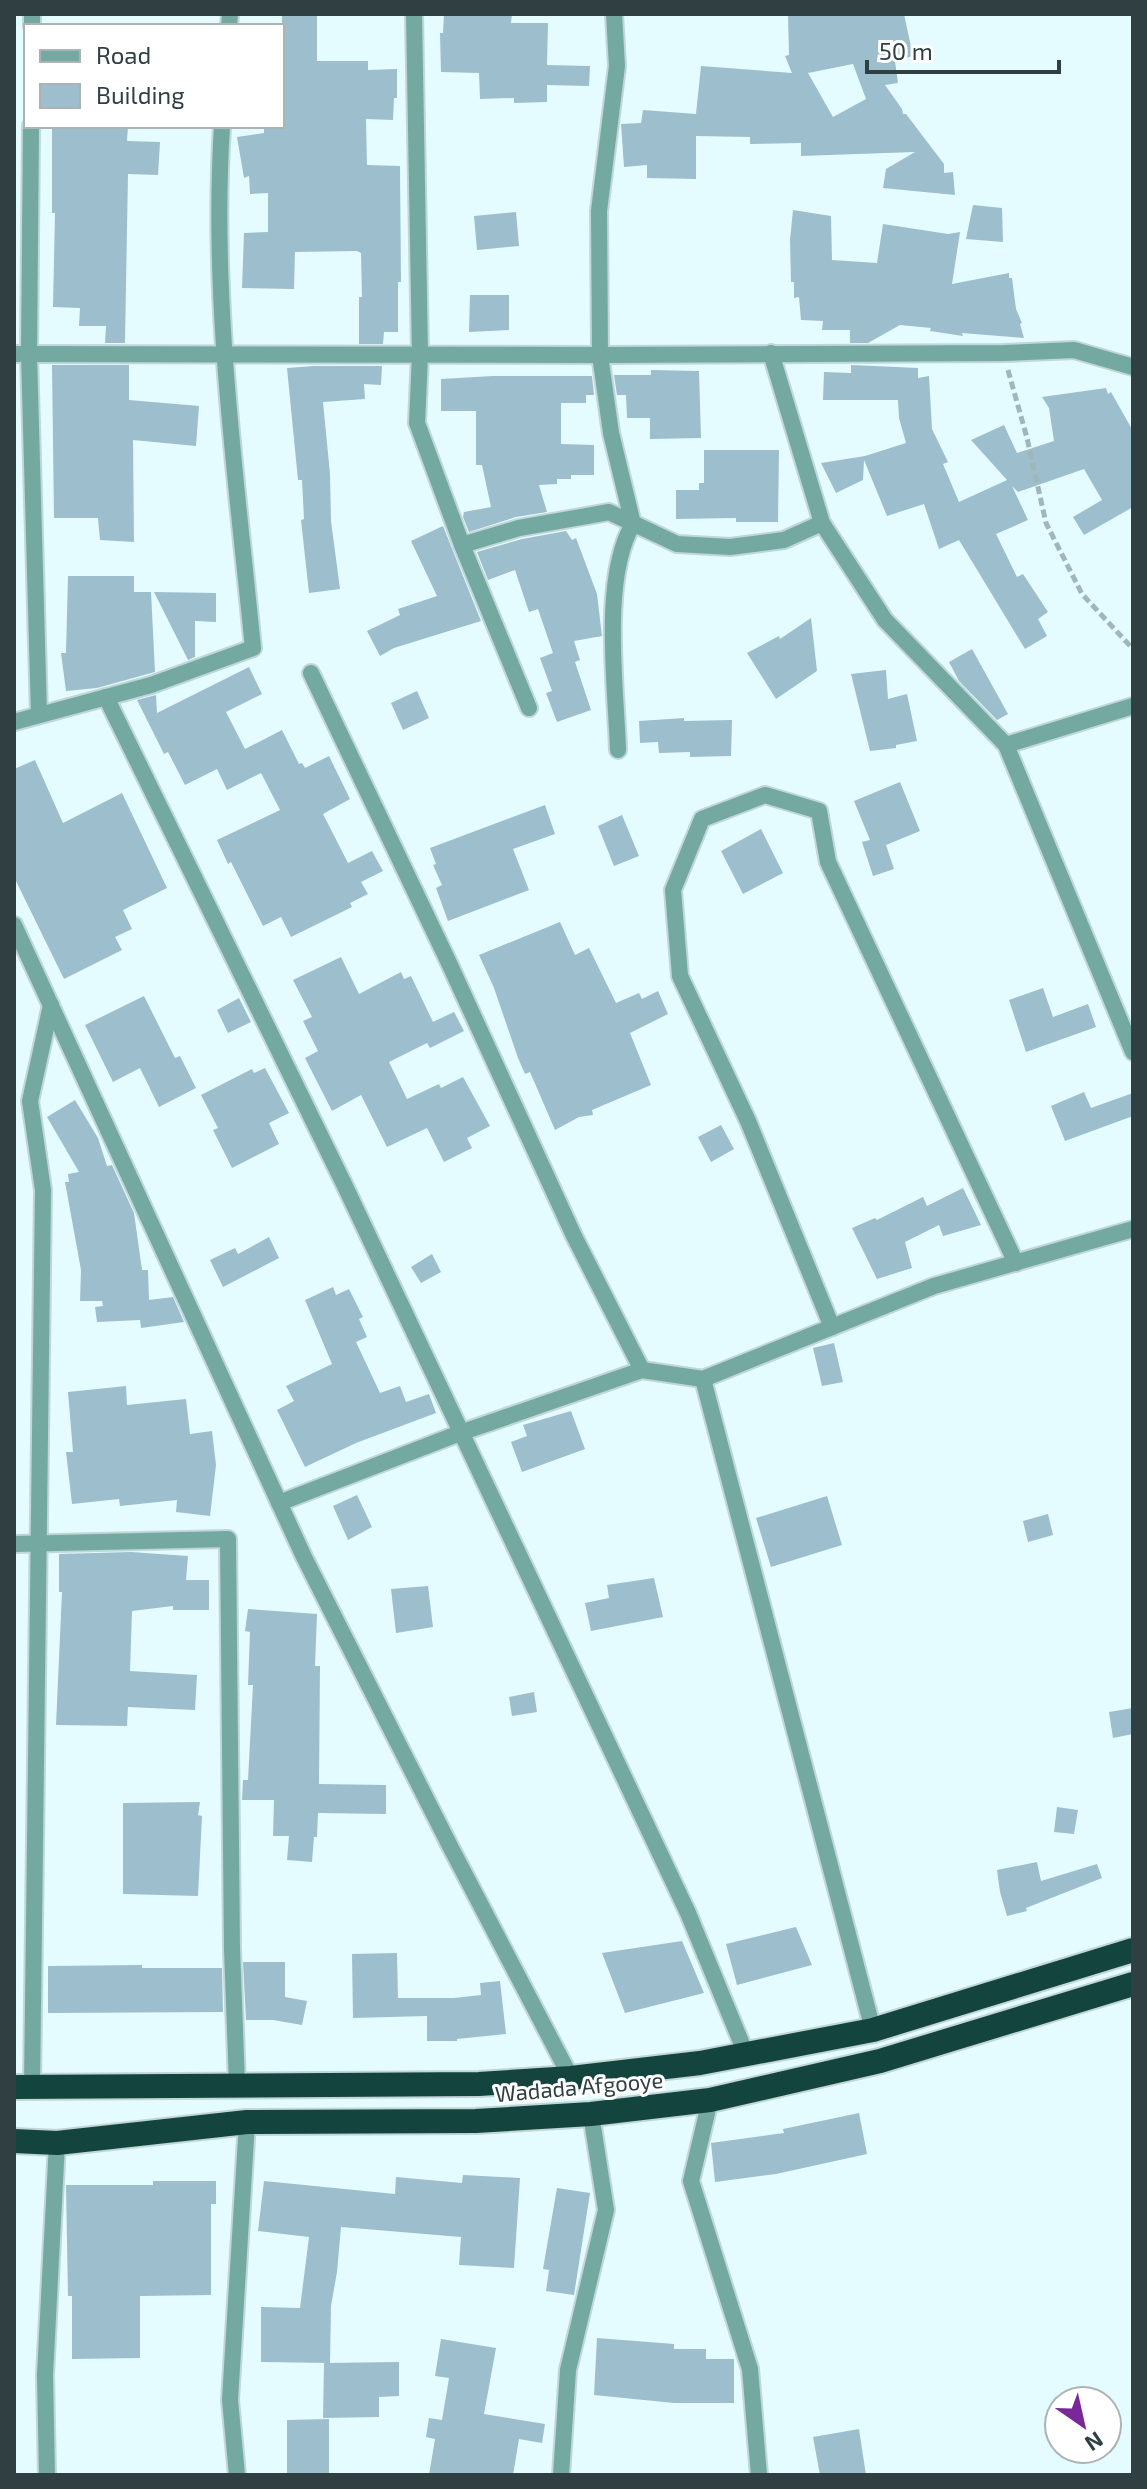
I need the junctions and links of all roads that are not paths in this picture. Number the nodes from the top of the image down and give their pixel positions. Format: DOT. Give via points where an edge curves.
graph roads {
  1 [pos="414,14"];
  2 [pos="614,14"];
  3 [pos="31,128"];
  4 [pos="222,128"];
  5 [pos="771,353"];
  6 [pos="21,355"];
  7 [pos="225,355"];
  8 [pos="420,355"];
  9 [pos="600,355"];
  10 [pos="1133,367"];
  11 [pos="822,523"];
  12 [pos="633,524"];
  13 [pos="462,545"];
  14 [pos="311,673"];
  15 [pos="106,697"];
  16 [pos="1133,706"];
  17 [pos="529,708"];
  18 [pos="39,715"];
  19 [pos="14,722"];
  20 [pos="1006,745"];
  21 [pos="618,750"];
  22 [pos="14,925"];
  23 [pos="51,1005"];
  24 [pos="1133,1052"];
  25 [pos="1133,1229"];
  26 [pos="1016,1263"];
  27 [pos="832,1327"];
  28 [pos="642,1370"];
  29 [pos="703,1379"];
  30 [pos="460,1433"];
  31 [pos="279,1503"];
  32 [pos="14,1544"];
  33 [pos="40,1545"];
  34 [pos="1133,1950"];
  35 [pos="1133,1984"];
  36 [pos="873,2030"];
  37 [pos="746,2054"];
  38 [pos="571,2078"];
  39 [pos="237,2084"];
  40 [pos="23,2087"];
  41 [pos="710,2100"];
  42 [pos="591,2114"];
  43 [pos="247,2122"];
  44 [pos="14,2141"];
  45 [pos="57,2143"];
  46 [pos="47,2475"];
  47 [pos="237,2475"];
  48 [pos="561,2475"];
  49 [pos="759,2475"];
  1 -- 8 [label="street"];
  2 -- 9 [label="street" via="617,66 599,211"];
  3 -- 6 [label="street"];
  4 -- 7 [label="street"];
  5 -- 9 [label="street"];
  5 -- 10 [label="street" via="1074,350"];
  5 -- 11 [label="street"];
  6 -- 7 [label="street"];
  6 -- 18 [label="street"];
  7 -- 8 [label="street"];
  7 -- 15 [label="street" via="253,648"];
  8 -- 9 [label="street"];
  8 -- 13 [label="street" via="417,423"];
  9 -- 12 [label="street" via="611,433"];
  11 -- 12 [label="street" via="784,540 730,547 677,544"];
  11 -- 20 [label="street" via="885,620"];
  12 -- 13 [label="street" via="609,512 582,515"];
  12 -- 21 [label="street" via="616,582"];
  13 -- 17 [label="street"];
  14 -- 28 [label="street"];
  15 -- 18 [label="street"];
  15 -- 30 [label="street"];
  16 -- 20 [label="street"];
  18 -- 19 [label="street"];
  20 -- 24 [label="street"];
  22 -- 23 [label="street"];
  23 -- 31 [label="street"];
  23 -- 33 [label="street" via="30,1101 43,1190"];
  25 -- 26 [label="street"];
  26 -- 27 [label="street" via="934,1286"];
  26 -- 27 [label="street" via="828,862 819,811 765,795 702,819 673,890 680,976 748,1121"];
  27 -- 29 [label="street"];
  28 -- 29 [label="street"];
  28 -- 30 [label="street"];
  29 -- 36 [label="street"];
  30 -- 31 [label="street"];
  30 -- 37 [label="street" via="688,1913"];
  31 -- 38 [label="street"];
  32 -- 33 [label="street"];
  33 -- 39 [label="street" via="228,1539"];
  33 -- 40 [label="street"];
  34 -- 36 [label="highway, Wadada Afgooye"];
  35 -- 41 [label="highway, Wadada Afgooye" via="880,2061"];
  36 -- 37 [label="highway, Wadada Afgooye"];
  37 -- 38 [label="highway, Wadada Afgooye"];
  38 -- 39 [label="highway, Wadada Afgooye" via="479,2084"];
  39 -- 40 [label="highway, Wadada Afgooye"];
  41 -- 42 [label="highway, Wadada Afgooye"];
  41 -- 49 [label="street" via="691,2181 750,2369"];
  42 -- 43 [label="highway, Wadada Afgooye" via="476,2121"];
  42 -- 48 [label="street" via="606,2210 568,2370"];
  43 -- 45 [label="highway, Wadada Afgooye"];
  43 -- 47 [label="street" via="230,2400"];
  44 -- 45 [label="highway, Wadada Afgooye"];
  45 -- 46 [label="street" via="45,2375"];
}
